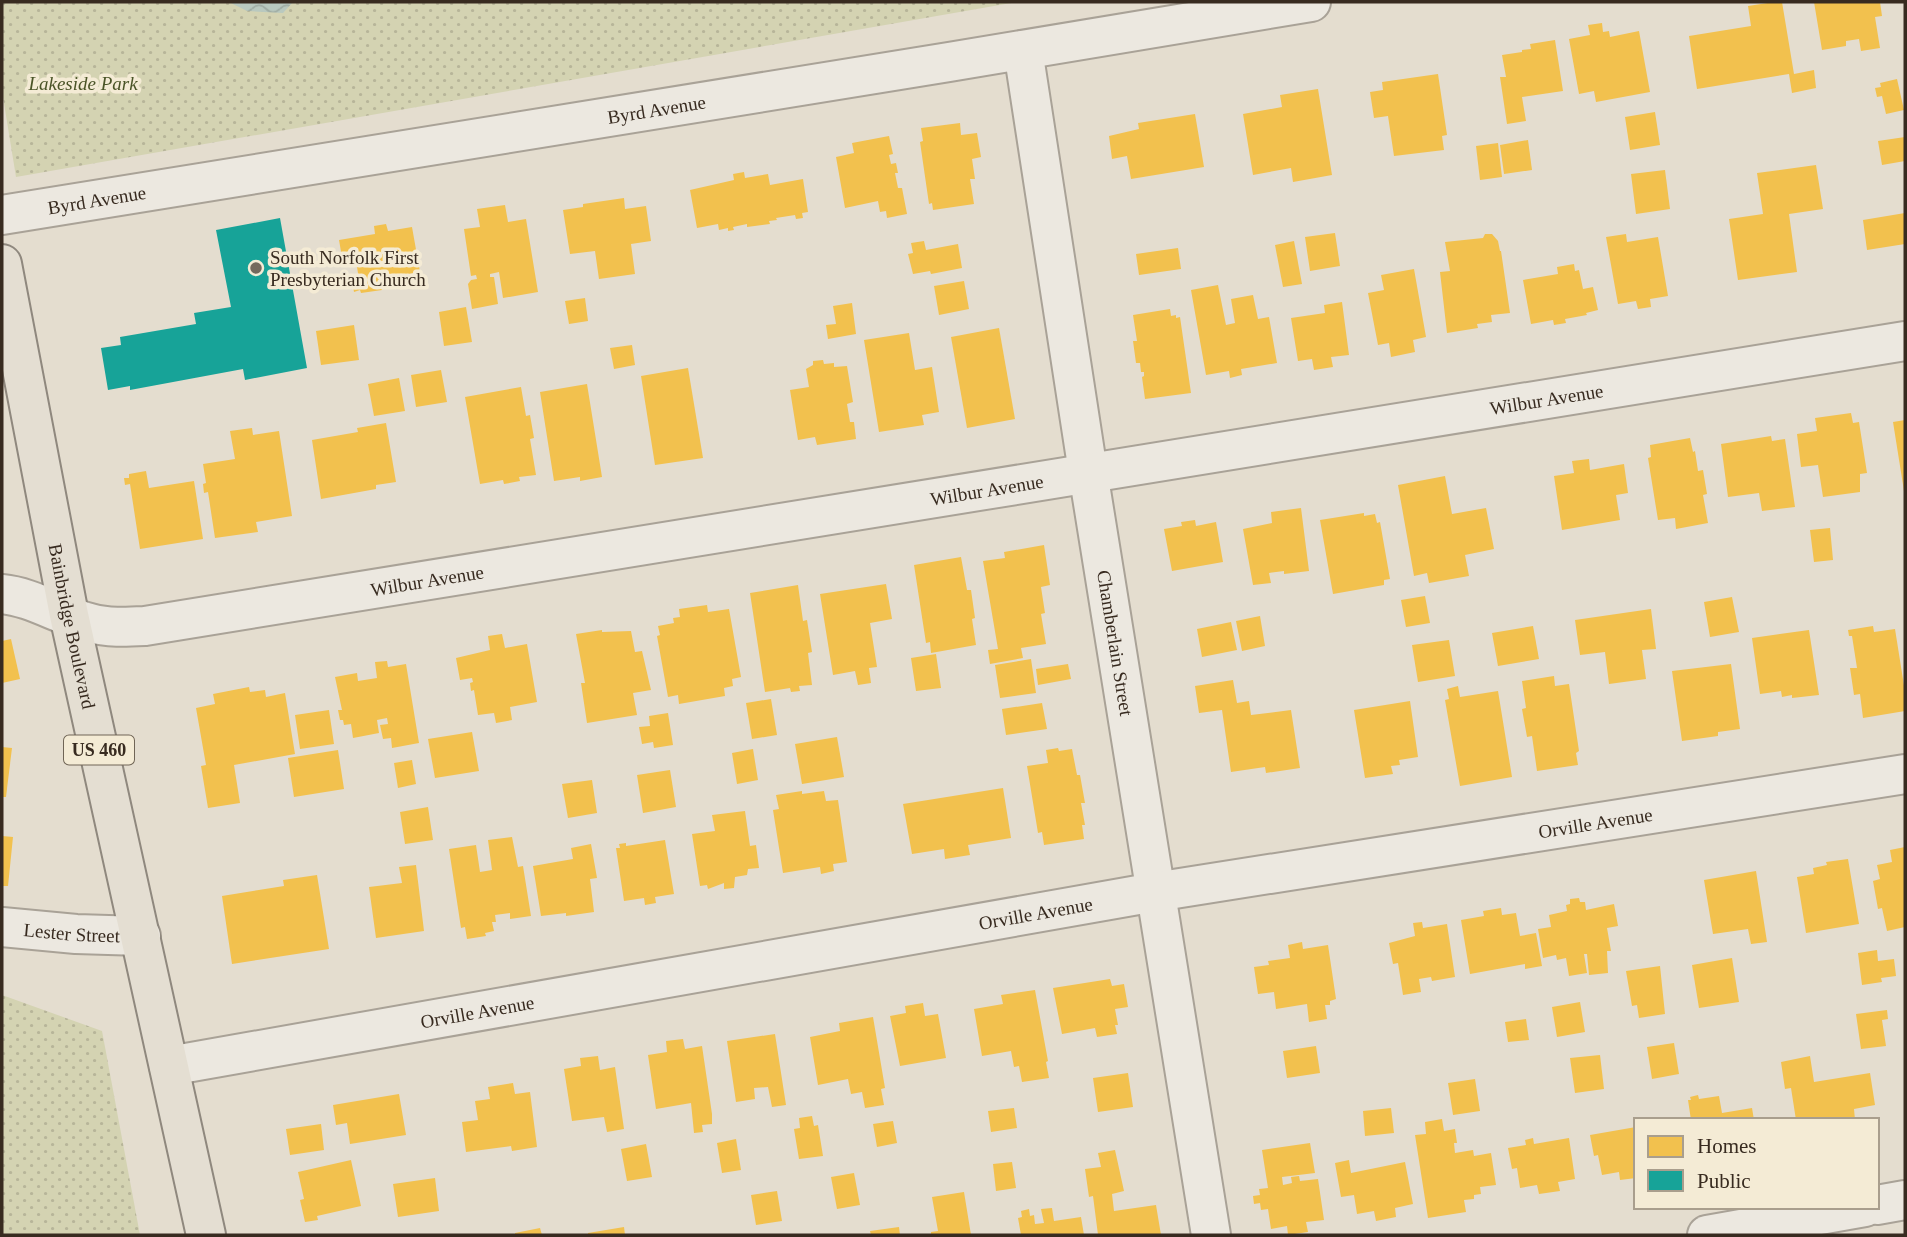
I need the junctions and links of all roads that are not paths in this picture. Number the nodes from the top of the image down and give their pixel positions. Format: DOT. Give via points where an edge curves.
graph roads {
  1 [pos="1311,2"];
  2 [pos="1023,50"];
  3 [pos="2,215"];
  4 [pos="2,264"];
  5 [pos="1905,341"];
  6 [pos="1088,472"];
  7 [pos="2,594"];
  8 [pos="69,615"];
  9 [pos="1905,774"];
  10 [pos="1156,892"];
  11 [pos="2,927"];
  12 [pos="141,936"];
  13 [pos="169,1066"];
  14 [pos="1905,1200"];
  15 [pos="1879,1205"];
  16 [pos="1854,1209"];
  17 [pos="206,1235"];
  18 [pos="1211,1235"];
  19 [pos="1707,1235"];
  1 -- 2 [label="street, Byrd Avenue"];
  2 -- 3 [label="street, Byrd Avenue"];
  2 -- 6 [label="street, Chamberlain Street"];
  4 -- 8 [label="main road, Bainbridge Boulevard / US 460"];
  5 -- 6 [label="street, Wilbur Avenue"];
  6 -- 8 [label="street, Wilbur Avenue" via="145,626 110,627"];
  6 -- 10 [label="street, Chamberlain Street"];
  7 -- 8 [label="street, Wilbur Avenue"];
  8 -- 12 [label="main road, Bainbridge Boulevard / US 460"];
  9 -- 10 [label="street, Orville Avenue"];
  10 -- 13 [label="street, Orville Avenue"];
  10 -- 18 [label="street, Chamberlain Street"];
  11 -- 12 [label="street, Lester Street"];
  12 -- 13 [label="main road, Bainbridge Boulevard / US 460"];
  13 -- 17 [label="main road, Bainbridge Boulevard / US 460"];
  14 -- 15 [label="street"];
  16 -- 19 [label="street"];
}
